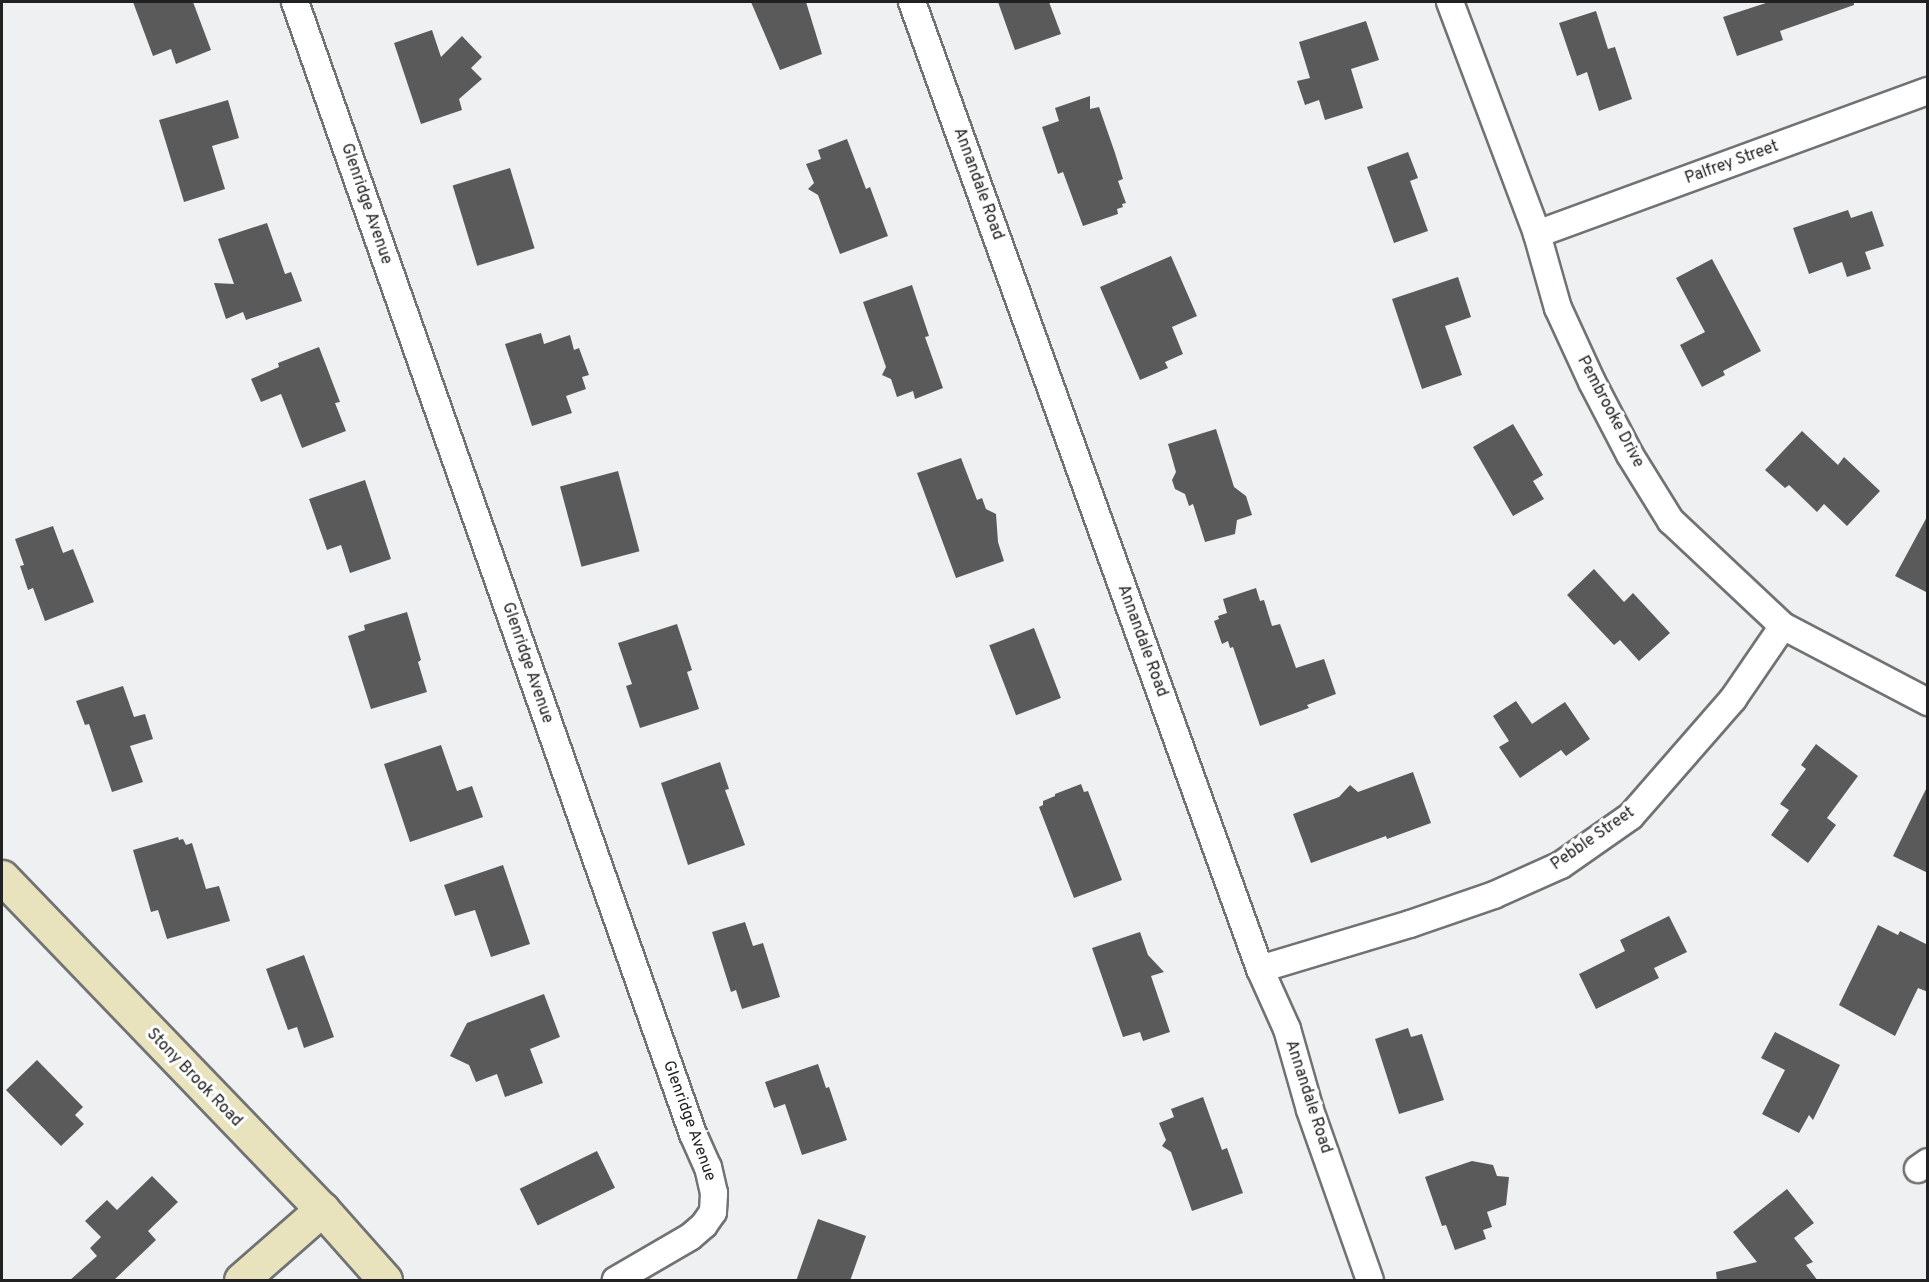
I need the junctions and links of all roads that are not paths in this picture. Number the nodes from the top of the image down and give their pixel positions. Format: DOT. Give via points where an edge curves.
graph roads {
  1 [pos="295,2"];
  2 [pos="912,2"];
  3 [pos="1450,2"];
  4 [pos="1928,91"];
  5 [pos="1537,234"];
  6 [pos="1783,626"];
  7 [pos="1928,702"];
  8 [pos="2,877"];
  9 [pos="1260,969"];
  10 [pos="322,1209"];
  11 [pos="241,1281"];
  12 [pos="386,1281"];
  13 [pos="616,1281"];
  14 [pos="1370,1281"];
  1 -- 13 [label="street, Glenridge Avenue" via="693,1134 708,1167 714,1193 713,1212 704,1225"];
  2 -- 9 [label="street, Annandale Road"];
  3 -- 5 [label="street, Pembrooke Drive"];
  4 -- 5 [label="street, Palfrey Street"];
  5 -- 6 [label="street, Pembrooke Drive" via="1558,308 1592,382 1630,455 1671,521"];
  6 -- 7 [label="street, Pembrooke Drive"];
  6 -- 9 [label="street, Pebble Street" via="1733,699 1631,816 1561,865 1484,899"];
  8 -- 10 [label="main road, Stony Brook Road"];
  9 -- 14 [label="street, Annandale Road" via="1287,1029 1310,1110"];
  10 -- 11 [label="main road"];
  10 -- 12 [label="main road, Stony Brook Road"];
}
